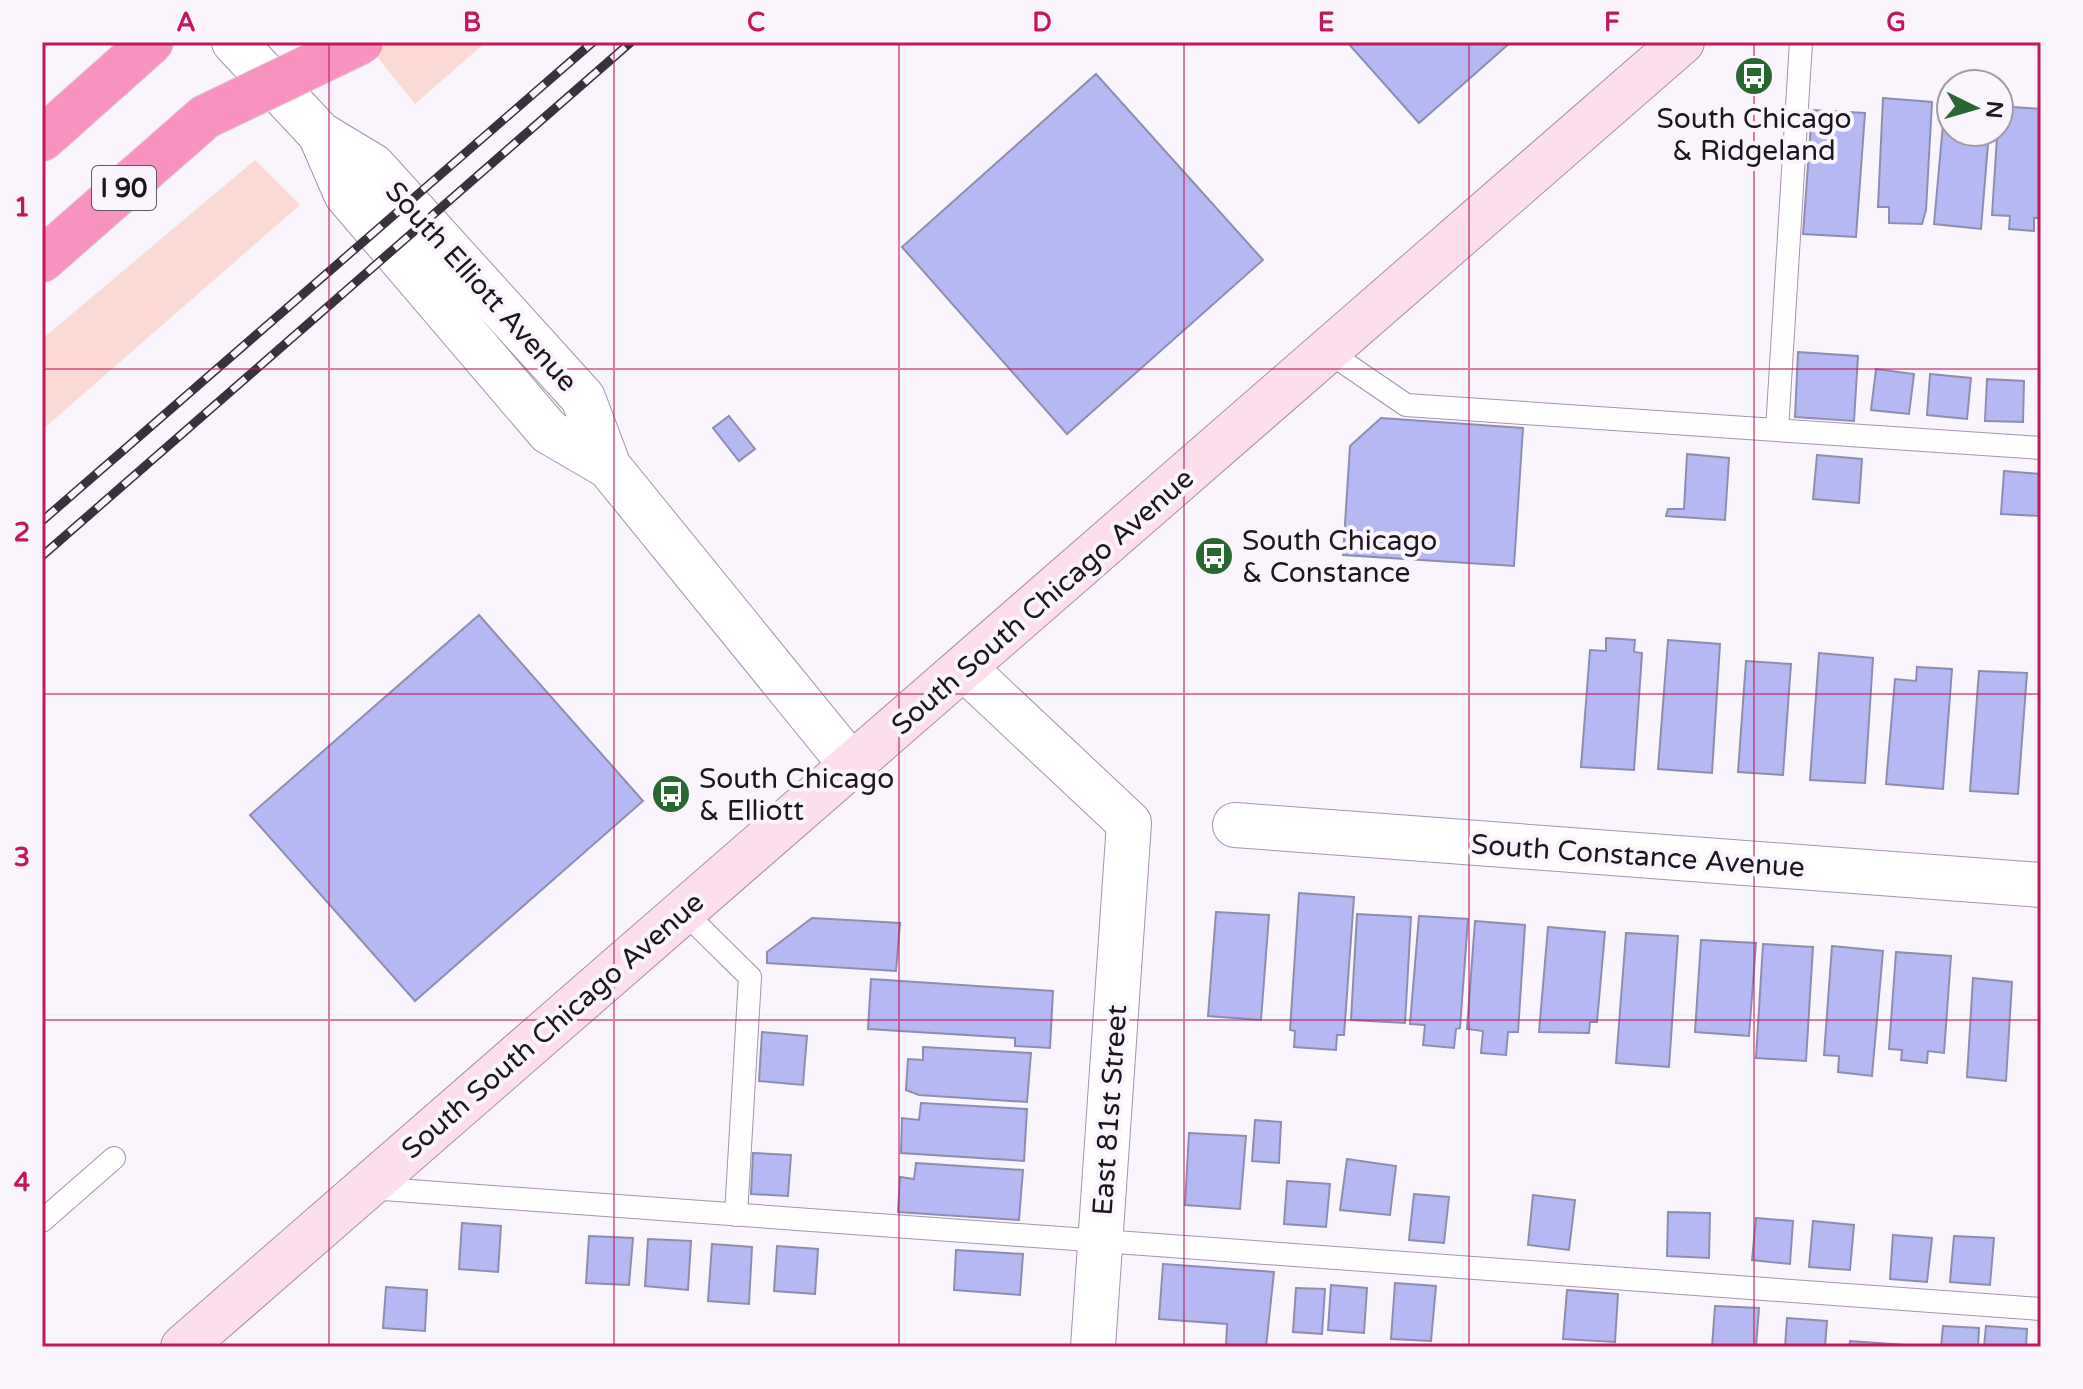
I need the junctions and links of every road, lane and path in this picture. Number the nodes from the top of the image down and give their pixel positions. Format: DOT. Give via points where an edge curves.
graph roads {
  1 [pos="234,42"];
  2 [pos="291,42"];
  3 [pos="361,42"];
  4 [pos="1682,42"];
  5 [pos="1801,42"];
  6 [pos="148,44"];
  7 [pos="205,117"];
  8 [pos="42,139"];
  9 [pos="42,260"];
  10 [pos="1327,351"];
  11 [pos="1777,430"];
  12 [pos="2041,448"];
  13 [pos="964,668"];
  14 [pos="852,766"];
  15 [pos="1235,825"];
  16 [pos="2041,885"];
  17 [pos="684,912"];
  18 [pos="114,1158"];
  19 [pos="364,1188"];
  20 [pos="736,1215"];
  21 [pos="42,1221"];
  22 [pos="1100,1241"];
  23 [pos="2041,1309"];
  24 [pos="183,1347"];
  25 [pos="1093,1347"];
  1 -- 14 [label="street, South Elliott Avenue" via="320,134 346,194 549,432 609,467"];
  2 -- 7 [label="highway, I 90, bridge"];
  3 -- 7 [label="highway, bridge"];
  4 -- 10 [label="main road, South South Chicago Avenue"];
  5 -- 11 [label="lane"];
  6 -- 8 [label="highway"];
  7 -- 9 [label="highway, I 90"];
  10 -- 11 [label="lane" via="1406,405"];
  10 -- 13 [label="main road, South South Chicago Avenue"];
  11 -- 12 [label="lane"];
  13 -- 14 [label="main road, South South Chicago Avenue"];
  13 -- 22 [label="street, East 81st Street" via="1129,823"];
  14 -- 17 [label="main road, South South Chicago Avenue"];
  15 -- 16 [label="street, South Constance Avenue"];
  17 -- 19 [label="main road, South South Chicago Avenue"];
  17 -- 20 [label="lane" via="750,977"];
  18 -- 21 [label="lane"];
  19 -- 20 [label="lane"];
  19 -- 24 [label="main road, South South Chicago Avenue"];
  20 -- 22 [label="lane"];
  22 -- 23 [label="lane"];
  22 -- 25 [label="street, East 81st Street"];
}
